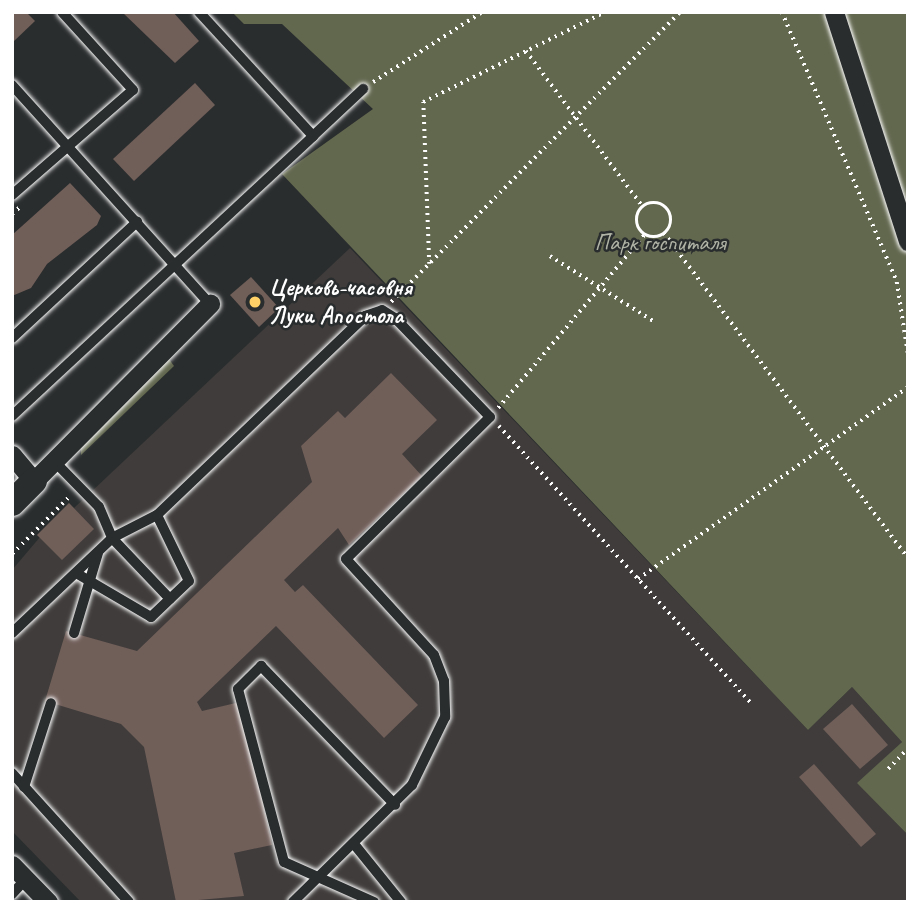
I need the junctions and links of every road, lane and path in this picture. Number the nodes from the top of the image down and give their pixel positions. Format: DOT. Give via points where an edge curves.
graph roads {
  1 [pos="62,12"];
  2 [pos="199,12"];
  3 [pos="482,12"];
  4 [pos="605,12"];
  5 [pos="680,12"];
  6 [pos="782,12"];
  7 [pos="834,12"];
  8 [pos="526,51"];
  9 [pos="12,85"];
  10 [pos="363,89"];
  11 [pos="575,118"];
  12 [pos="313,136"];
  13 [pos="70,146"];
  14 [pos="12,195"];
  15 [pos="643,207"];
  16 [pos="137,222"];
  17 [pos="664,233"];
  18 [pos="645,234"];
  19 [pos="908,241"];
  20 [pos="550,256"];
  21 [pos="429,264"];
  22 [pos="176,265"];
  23 [pos="600,288"];
  24 [pos="210,304"];
  25 [pos="382,310"];
  26 [pos="655,322"];
  27 [pos="12,338"];
  28 [pos="908,353"];
  29 [pos="908,387"];
  30 [pos="12,416"];
  31 [pos="490,417"];
  32 [pos="822,444"];
  33 [pos="12,456"];
  34 [pos="54,461"];
  35 [pos="34,481"];
  36 [pos="80,487"];
  37 [pos="12,503"];
  38 [pos="157,515"];
  39 [pos="112,538"];
  40 [pos="99,551"];
  41 [pos="12,554"];
  42 [pos="908,558"];
  43 [pos="76,573"];
  44 [pos="638,579"];
  45 [pos="90,581"];
  46 [pos="170,599"];
  47 [pos="74,633"];
  48 [pos="12,634"];
  49 [pos="51,703"];
  50 [pos="752,704"];
  51 [pos="908,748"];
  52 [pos="888,769"];
  53 [pos="12,773"];
  54 [pos="24,787"];
  55 [pos="395,805"];
  56 [pos="354,844"];
  57 [pos="19,872"];
  58 [pos="320,877"];
  59 [pos="12,894"];
  60 [pos="48,902"];
  61 [pos="129,902"];
  62 [pos="293,902"];
  63 [pos="374,902"];
  64 [pos="401,902"];
  1 -- 13 [label="lane" via="133,90"];
  2 -- 12 [label="lane"];
  3 -- 10 [label="path"];
  4 -- 8 [label="path"];
  5 -- 11 [label="path"];
  6 -- 28 [label="path" via="897,282"];
  7 -- 19 [label="street"];
  8 -- 11 [label="path"];
  8 -- 21 [label="path" via="422,102"];
  9 -- 13 [label="lane"];
  10 -- 12 [label="lane"];
  11 -- 15 [label="path"];
  11 -- 21 [label="path"];
  12 -- 22 [label="lane"];
  13 -- 14 [label="lane"];
  13 -- 16 [label="lane"];
  15 -- 17 [label="path" via="653,203 667,209"];
  15 -- 18 [label="path" via="637,221"];
  16 -- 22 [label="lane"];
  16 -- 27 [label="lane"];
  17 -- 18 [label="path"];
  17 -- 32 [label="path"];
  18 -- 23 [label="path"];
  20 -- 23 [label="path"];
  21 -- 25 [label="path"];
  22 -- 24 [label="lane"];
  22 -- 30 [label="lane"];
  23 -- 26 [label="path"];
  23 -- 31 [label="path"];
  24 -- 34 [label="street"];
  25 -- 31 [label="lane"];
  25 -- 38 [label="lane" via="365,316"];
  29 -- 32 [label="path"];
  31 -- 44 [label="path"];
  31 -- 55 [label="lane" via="346,559 425,644 444,681 441,733"];
  32 -- 42 [label="path"];
  32 -- 44 [label="path"];
  33 -- 35 [label="street"];
  34 -- 35 [label="street"];
  34 -- 36 [label="lane"];
  35 -- 37 [label="street"];
  36 -- 39 [label="lane" via="99,507"];
  36 -- 41 [label="path"];
  38 -- 39 [label="lane"];
  38 -- 46 [label="lane" via="189,581"];
  39 -- 40 [label="lane"];
  39 -- 46 [label="lane"];
  40 -- 43 [label="lane"];
  40 -- 45 [label="lane"];
  43 -- 45 [label="lane"];
  43 -- 48 [label="lane"];
  44 -- 50 [label="path"];
  45 -- 46 [label="lane" via="151,617"];
  45 -- 47 [label="lane"];
  49 -- 54 [label="lane"];
  51 -- 52 [label="path"];
  53 -- 54 [label="lane"];
  54 -- 61 [label="lane"];
  55 -- 56 [label="lane"];
  55 -- 58 [label="lane" via="261,666 238,688 284,862"];
  56 -- 58 [label="lane"];
  56 -- 64 [label="lane"];
  57 -- 59 [label="lane"];
  57 -- 60 [label="street"];
  58 -- 62 [label="lane"];
  58 -- 63 [label="lane"];
}
